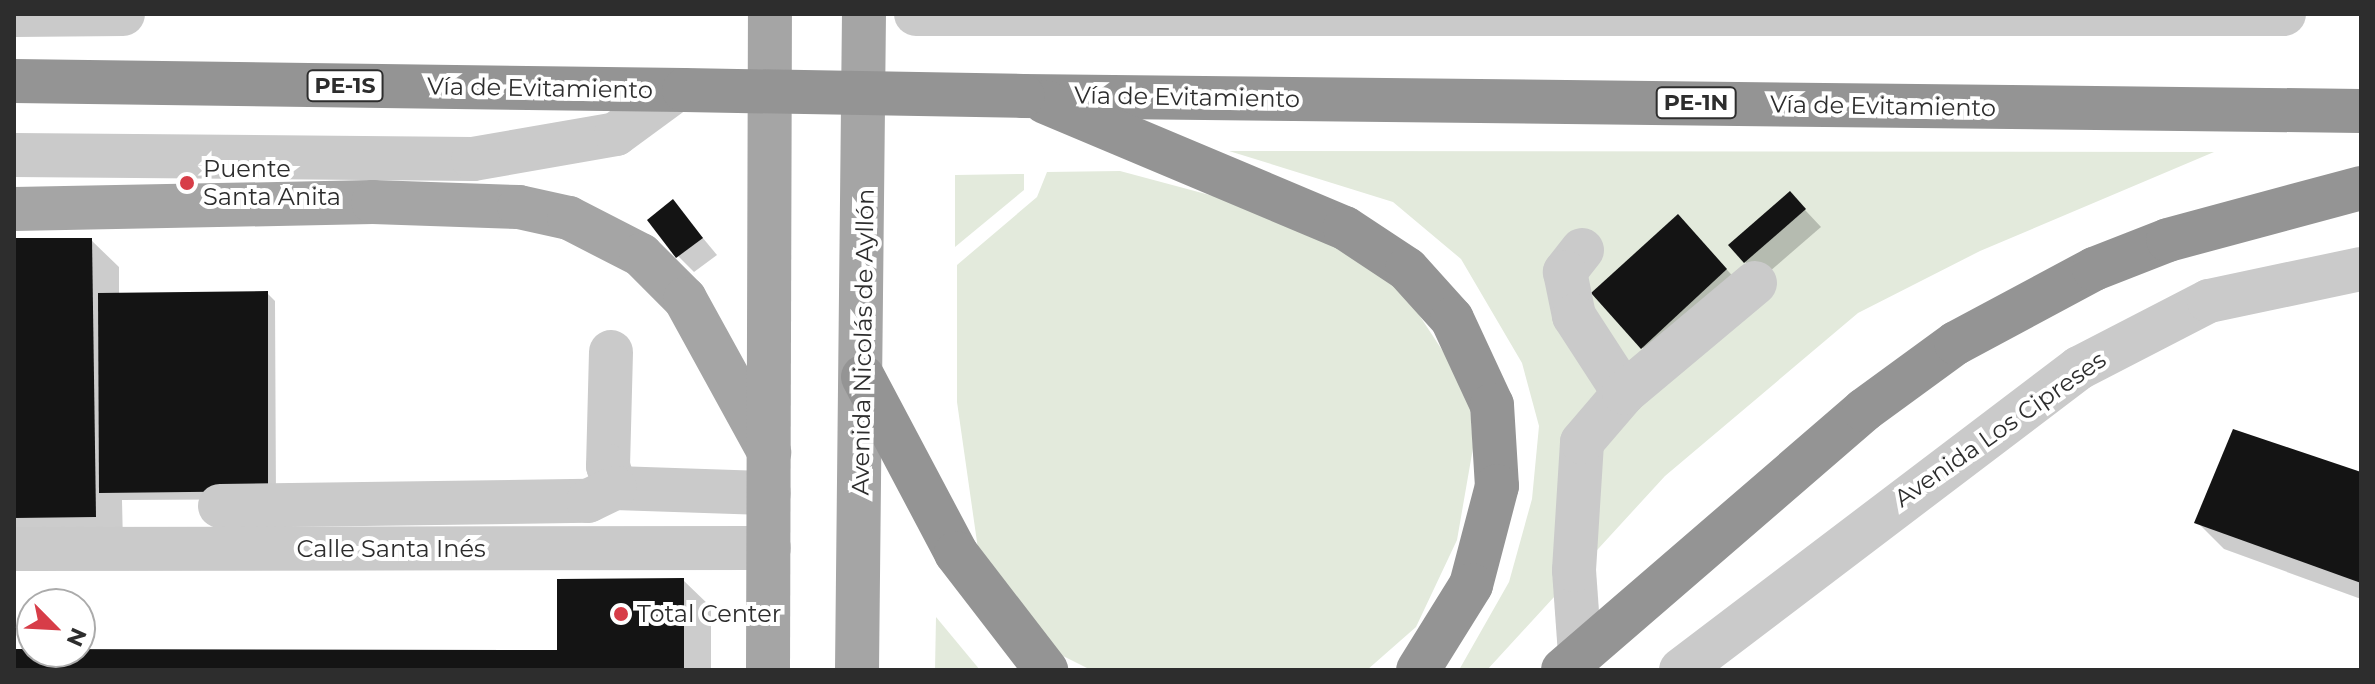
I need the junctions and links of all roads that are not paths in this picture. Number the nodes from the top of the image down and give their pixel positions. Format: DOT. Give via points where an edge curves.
graph roads {
  1 [pos="123,14"];
  2 [pos="770,14"];
  3 [pos="864,14"];
  4 [pos="916,14"];
  5 [pos="2284,14"];
  6 [pos="14,15"];
  7 [pos="14,81"];
  8 [pos="680,90"];
  9 [pos="1028,96"];
  10 [pos="2361,111"];
  11 [pos="14,155"];
  12 [pos="2361,188"];
  13 [pos="14,209"];
  14 [pos="1582,250"];
  15 [pos="2361,269"];
  16 [pos="1755,283"];
  17 [pos="611,352"];
  18 [pos="863,377"];
  19 [pos="1624,393"];
  20 [pos="769,473"];
  21 [pos="615,488"];
  22 [pos="220,506"];
  23 [pos="769,548"];
  24 [pos="14,549"];
  25 [pos="1571,662"];
  26 [pos="768,670"];
  27 [pos="857,670"];
  28 [pos="1046,670"];
  29 [pos="1418,670"];
  30 [pos="1681,670"];
  1 -- 6 [label="street"];
  2 -- 20 [label="main road"];
  3 -- 18 [label="main road, Avenida Nicolás de Ayllón"];
  4 -- 5 [label="street"];
  7 -- 8 [label="highway, Vía de Evitamiento / PE-1S"];
  8 -- 9 [label="highway, Vía de Evitamiento / PE-1S, bridge"];
  8 -- 11 [label="street" via="616,134 473,159"];
  9 -- 10 [label="highway, Vía de Evitamiento / PE-1N"];
  9 -- 29 [label="highway" via="1345,228 1407,269 1452,319 1492,405 1497,486 1471,585"];
  12 -- 25 [label="highway" via="2168,240 2094,269 1956,343 1864,410"];
  13 -- 20 [label="main road" via="373,202 519,207 569,218 641,255 685,299"];
  14 -- 19 [label="street" via="1565,272 1574,316"];
  15 -- 30 [label="street, Avenida Los Cipreses" via="2209,301 2079,368"];
  16 -- 19 [label="street"];
  17 -- 21 [label="street" via="608,466"];
  18 -- 27 [label="main road, Avenida Nicolás de Ayllón"];
  18 -- 28 [label="highway" via="956,553"];
  19 -- 25 [label="street" via="1582,442"];
  20 -- 21 [label="street"];
  20 -- 23 [label="main road"];
  21 -- 22 [label="street" via="588,501"];
  23 -- 24 [label="street, Calle Santa Inés"];
  23 -- 26 [label="main road"];
}
